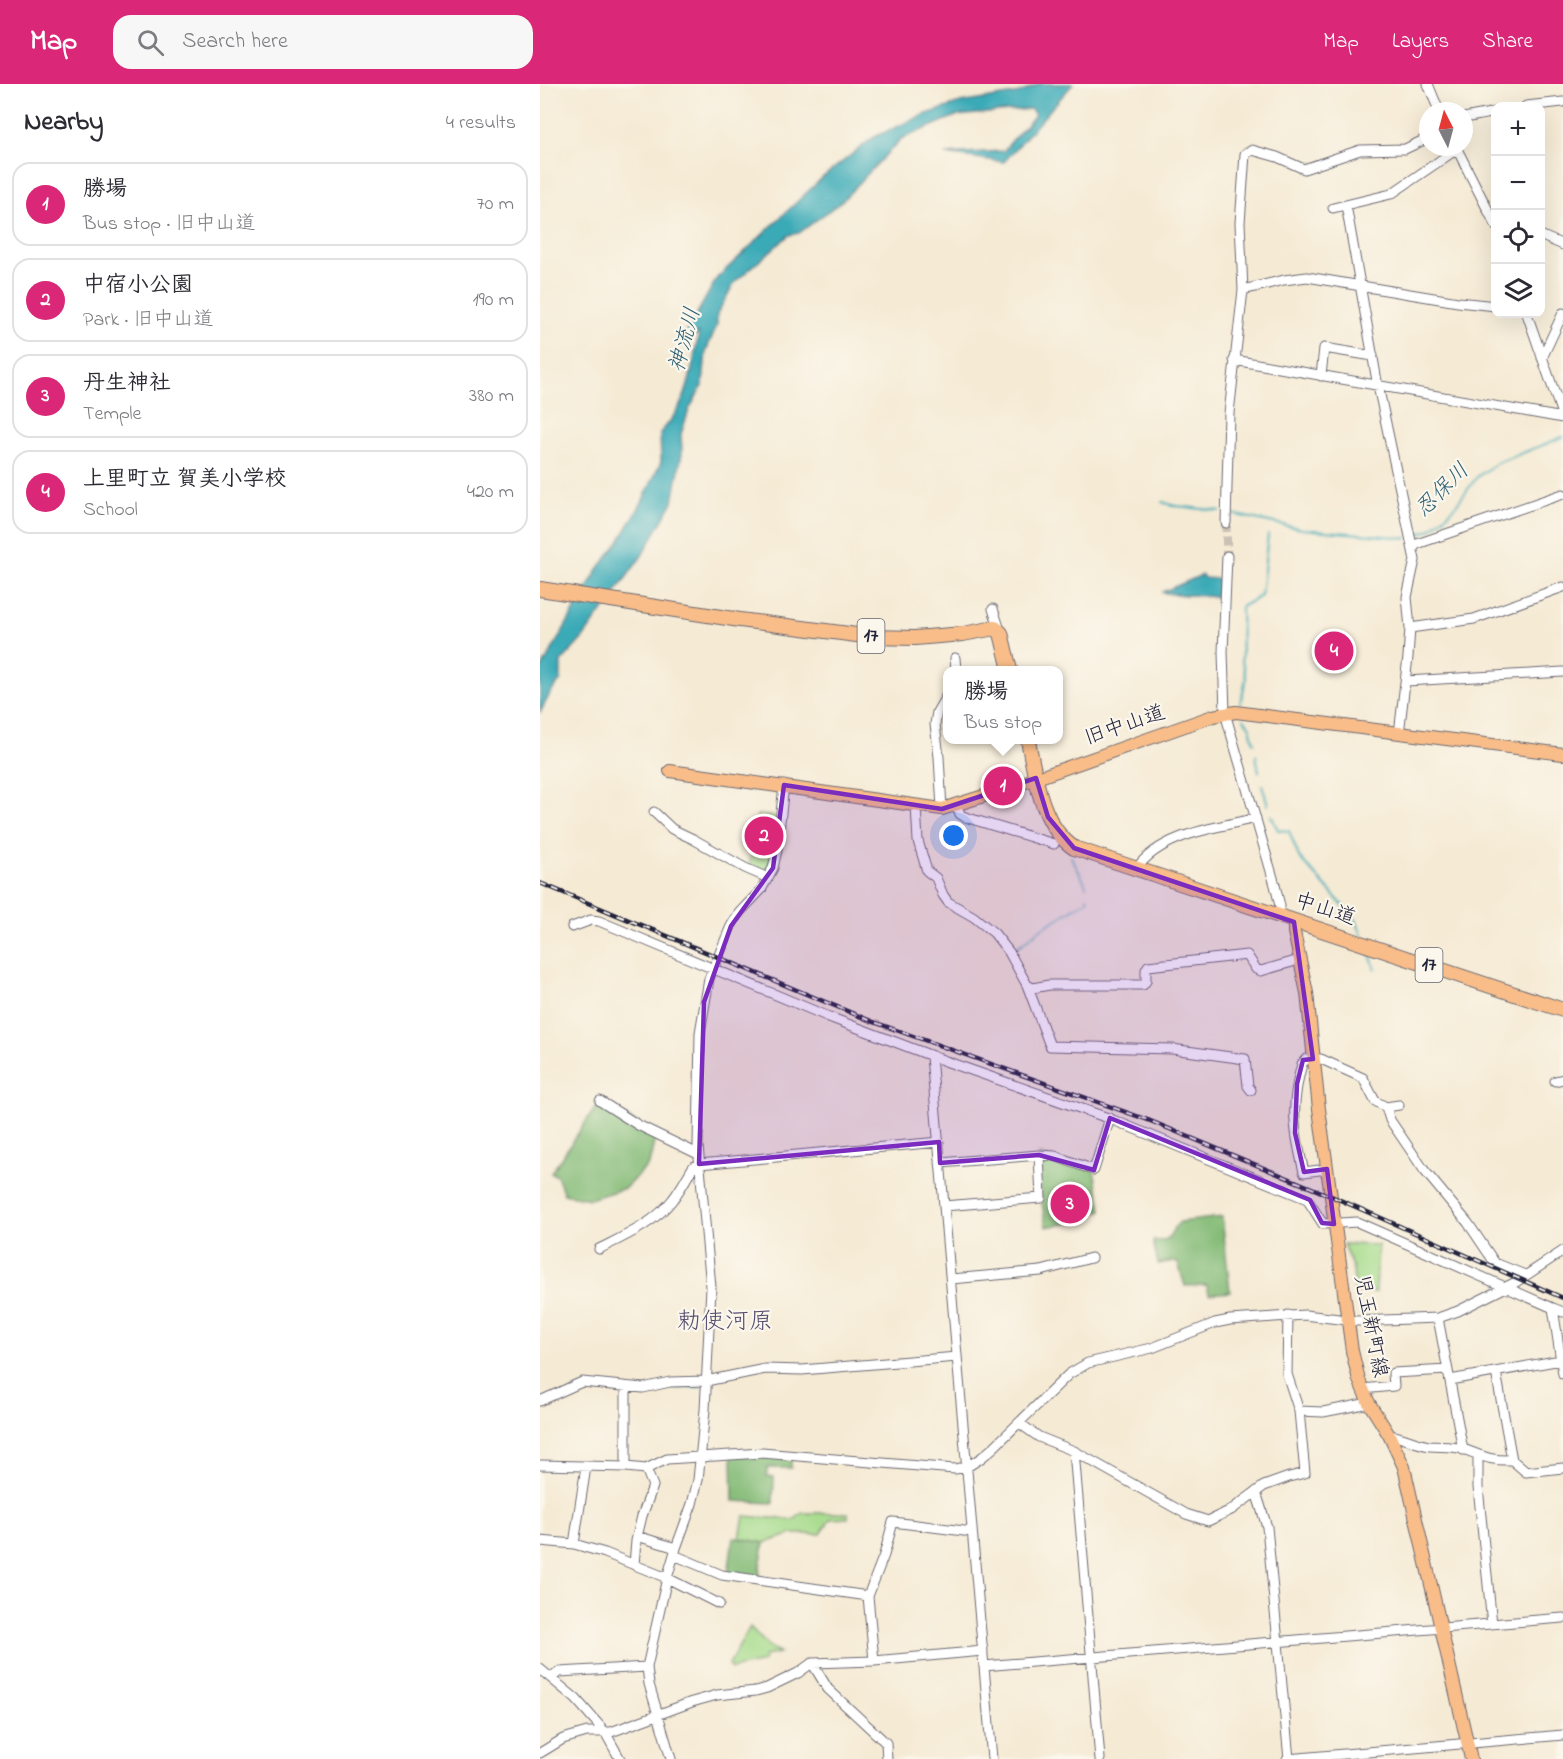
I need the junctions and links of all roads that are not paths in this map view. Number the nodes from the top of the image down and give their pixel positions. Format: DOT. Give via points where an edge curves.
graph roads {
  1 [pos="1428,84"];
  2 [pos="1435,102"];
  3 [pos="1563,102"];
  4 [pos="1545,104"];
  5 [pos="1491,113"];
  6 [pos="1473,116"];
  7 [pos="1419,142"];
  8 [pos="1445,156"];
  9 [pos="1460,156"];
  10 [pos="1346,205"];
  11 [pos="1333,208"];
  12 [pos="1491,210"];
  13 [pos="1545,237"];
  14 [pos="1563,245"];
  15 [pos="1360,285"];
  16 [pos="1243,291"];
  17 [pos="1491,305"];
  18 [pos="1563,313"];
  19 [pos="1528,318"];
  20 [pos="1373,356"];
  21 [pos="1542,357"];
  22 [pos="1234,360"];
  23 [pos="1321,376"];
  24 [pos="1378,387"];
  25 [pos="1563,418"];
  26 [pos="1563,494"];
  27 [pos="1226,523"];
  28 [pos="1412,540"];
  29 [pos="1227,556"];
  30 [pos="1563,587"];
  31 [pos="540,590"];
  32 [pos="993,609"];
  33 [pos="1410,628"];
  34 [pos="1000,633"];
  35 [pos="955,658"];
  36 [pos="956,666"];
  37 [pos="1009,666"];
  38 [pos="1563,672"];
  39 [pos="1406,681"];
  40 [pos="943,701"];
  41 [pos="1225,713"];
  42 [pos="1399,734"];
  43 [pos="1029,744"];
  44 [pos="1563,754"];
  45 [pos="670,771"];
  46 [pos="1036,778"];
  47 [pos="784,785"];
  48 [pos="956,803"];
  49 [pos="916,806"];
  50 [pos="942,809"];
  51 [pos="654,812"];
  52 [pos="1256,818"];
  53 [pos="1054,843"];
  54 [pos="1136,869"];
  55 [pos="768,878"];
  56 [pos="1278,917"];
  57 [pos="1294,922"];
  58 [pos="572,927"];
  59 [pos="1299,960"];
  60 [pos="713,968"];
  61 [pos="1027,985"];
  62 [pos="1563,1010"];
  63 [pos="931,1056"];
  64 [pos="1313,1059"];
  65 [pos="1251,1090"];
  66 [pos="600,1101"];
  67 [pos="1399,1105"];
  68 [pos="1386,1107"];
  69 [pos="1110,1118"];
  70 [pos="939,1142"];
  71 [pos="1040,1155"];
  72 [pos="699,1159"];
  73 [pos="940,1164"];
  74 [pos="1327,1169"];
  75 [pos="944,1206"];
  76 [pos="1334,1224"];
  77 [pos="599,1249"];
  78 [pos="1563,1251"];
  79 [pos="1091,1258"];
  80 [pos="1525,1275"];
  81 [pos="951,1279"];
  82 [pos="1505,1287"];
  83 [pos="1553,1308"];
  84 [pos="1563,1312"];
  85 [pos="1288,1315"];
  86 [pos="1438,1318"];
  87 [pos="1347,1320"];
  88 [pos="957,1357"];
  89 [pos="1561,1360"];
  90 [pos="1448,1370"];
  91 [pos="1496,1372"];
  92 [pos="1563,1374"];
  93 [pos="1450,1380"];
  94 [pos="706,1381"];
  95 [pos="626,1388"];
  96 [pos="1362,1389"];
  97 [pos="540,1401"];
  98 [pos="1369,1404"];
  99 [pos="1299,1411"];
  100 [pos="1019,1423"];
  101 [pos="1389,1436"];
  102 [pos="1463,1450"];
  103 [pos="1074,1451"];
  104 [pos="701,1456"];
  105 [pos="1479,1456"];
  106 [pos="1512,1460"];
  107 [pos="540,1465"];
  108 [pos="586,1467"];
  109 [pos="626,1467"];
  110 [pos="967,1467"];
  111 [pos="1563,1468"];
  112 [pos="646,1469"];
  113 [pos="1256,1492"];
  114 [pos="972,1532"];
  115 [pos="637,1536"];
  116 [pos="540,1541"];
  117 [pos="574,1544"];
  118 [pos="675,1552"];
  119 [pos="634,1565"];
  120 [pos="667,1578"];
  121 [pos="868,1596"];
  122 [pos="719,1604"];
  123 [pos="1563,1618"];
  124 [pos="1492,1624"];
  125 [pos="1441,1628"];
  126 [pos="1278,1642"];
  127 [pos="983,1651"];
  128 [pos="1091,1658"];
  129 [pos="874,1662"];
  130 [pos="812,1663"];
  131 [pos="984,1666"];
  132 [pos="647,1667"];
  133 [pos="540,1669"];
  134 [pos="550,1678"];
  135 [pos="658,1714"];
  136 [pos="603,1730"];
  137 [pos="1563,1735"];
  138 [pos="1468,1744"];
  139 [pos="540,1753"];
  140 [pos="541,1759"];
  141 [pos="620,1759"];
  142 [pos="671,1759"];
  143 [pos="887,1759"];
  144 [pos="992,1759"];
  145 [pos="1100,1759"];
  146 [pos="1288,1759"];
  147 [pos="1471,1759"];
  1 -- 2 [label="street"];
  3 -- 4 [label="street"];
  5 -- 6 [label="street"];
  7 -- 16 [label="street" via="1405,149 1360,150 1304,169 1262,152 1248,152 1240,223"];
  8 -- 10 [label="street" via="1391,194"];
  9 -- 12 [label="street"];
  10 -- 11 [label="street"];
  10 -- 15 [label="street"];
  13 -- 14 [label="street"];
  15 -- 16 [label="street" via="1307,277"];
  15 -- 17 [label="street"];
  15 -- 20 [label="street"];
  16 -- 22 [label="street"];
  18 -- 21 [label="street"];
  19 -- 21 [label="street"];
  20 -- 23 [label="street" via="1324,348"];
  20 -- 24 [label="street"];
  21 -- 25 [label="street"];
  22 -- 23 [label="street"];
  22 -- 27 [label="street"];
  23 -- 24 [label="street"];
  24 -- 25 [label="street"];
  24 -- 28 [label="street"];
  26 -- 28 [label="street" via="1417,544"];
  28 -- 33 [label="street" via="1415,560 1407,597"];
  29 -- 41 [label="street"];
  30 -- 33 [label="street" via="1474,619"];
  31 -- 34 [label="highway, 17" via="872,637 915,638 993,628"];
  32 -- 34 [label="street"];
  33 -- 39 [label="street"];
  34 -- 37 [label="highway"];
  35 -- 36 [label="street"];
  38 -- 39 [label="street"];
  39 -- 42 [label="street"];
  40 -- 50 [label="street" via="935,724"];
  41 -- 42 [label="main road, 旧中山道" via="1251,713"];
  41 -- 46 [label="main road, 旧中山道"];
  41 -- 52 [label="street"];
  42 -- 44 [label="main road, 旧中山道"];
  43 -- 46 [label="highway, 17"];
  45 -- 47 [label="main road, 旧中山道"];
  46 -- 48 [label="main road, 旧中山道"];
  46 -- 54 [label="highway, 中山道 / 17" via="1048,817 1061,837 1074,848"];
  47 -- 49 [label="main road, 旧中山道"];
  47 -- 55 [label="street" via="777,850"];
  48 -- 50 [label="main road, 旧中山道"];
  48 -- 53 [label="street" via="965,817"];
  49 -- 50 [label="main road, 旧中山道"];
  49 -- 61 [label="street" via="918,841 927,872 936,878 948,902 994,933"];
  51 -- 55 [label="street" via="672,829"];
  52 -- 54 [label="street" via="1168,843 1146,857"];
  52 -- 56 [label="street" via="1280,901"];
  54 -- 56 [label="highway, 中山道 / 17"];
  55 -- 60 [label="street" via="731,926"];
  56 -- 57 [label="highway, 中山道 / 17"];
  57 -- 59 [label="main road, 児玉新町線"];
  57 -- 62 [label="highway, 中山道 / 17"];
  58 -- 60 [label="street" via="595,919"];
  59 -- 61 [label="street" via="1261,971 1246,954 1150,965 1142,985"];
  59 -- 64 [label="main road, 児玉新町線" via="1307,993"];
  60 -- 63 [label="street"];
  60 -- 72 [label="street" via="700,1033"];
  61 -- 65 [label="street" via="1050,1046 1172,1049 1245,1059"];
  63 -- 69 [label="street"];
  63 -- 70 [label="street"];
  64 -- 68 [label="street" via="1363,1078 1375,1101"];
  64 -- 74 [label="main road, 児玉新町線"];
  64 -- 74 [label="street" via="1303,1062 1297,1084 1293,1103 1295,1133 1304,1172"];
  66 -- 72 [label="street"];
  67 -- 68 [label="street"];
  68 -- 80 [label="street" via="1390,1120 1424,1170 1468,1222 1495,1263"];
  69 -- 71 [label="street" via="1094,1170 1055,1156"];
  69 -- 76 [label="street" via="1307,1199 1322,1224"];
  70 -- 72 [label="street"];
  70 -- 73 [label="street"];
  71 -- 73 [label="street"];
  71 -- 75 [label="street" via="1041,1198"];
  72 -- 77 [label="street" via="672,1200 652,1219"];
  72 -- 94 [label="street" via="711,1280"];
  73 -- 75 [label="street"];
  74 -- 76 [label="main road, 児玉新町線"];
  75 -- 81 [label="street"];
  76 -- 82 [label="street" via="1357,1222"];
  76 -- 87 [label="main road, 児玉新町線"];
  78 -- 80 [label="street"];
  79 -- 81 [label="street" via="1041,1271"];
  80 -- 82 [label="street"];
  81 -- 88 [label="street"];
  82 -- 83 [label="street"];
  82 -- 86 [label="street"];
  83 -- 84 [label="street"];
  83 -- 89 [label="street"];
  85 -- 87 [label="street"];
  85 -- 99 [label="street" via="1287,1374"];
  85 -- 100 [label="street" via="1215,1323 1152,1348 1088,1363 1067,1375"];
  86 -- 87 [label="street"];
  86 -- 90 [label="street"];
  87 -- 96 [label="main road, 児玉新町線"];
  88 -- 94 [label="street" via="802,1370 765,1369"];
  88 -- 110 [label="street"];
  89 -- 91 [label="street"];
  89 -- 92 [label="street"];
  90 -- 93 [label="street"];
  90 -- 96 [label="street" via="1393,1372 1394,1386"];
  91 -- 93 [label="street"];
  91 -- 106 [label="street"];
  93 -- 102 [label="street"];
  94 -- 95 [label="street"];
  94 -- 104 [label="street"];
  95 -- 97 [label="street" via="582,1382"];
  95 -- 109 [label="street"];
  96 -- 98 [label="main road, 児玉新町線"];
  98 -- 99 [label="street" via="1323,1412"];
  98 -- 101 [label="main road, 児玉新町線"];
  99 -- 113 [label="street" via="1305,1473"];
  100 -- 103 [label="street" via="1039,1437"];
  100 -- 110 [label="street"];
  101 -- 102 [label="street"];
  101 -- 125 [label="main road, 児玉新町線" via="1404,1467"];
  102 -- 105 [label="street"];
  103 -- 113 [label="street" via="1186,1514 1208,1521"];
  103 -- 128 [label="street"];
  104 -- 110 [label="street" via="762,1453 903,1466"];
  104 -- 112 [label="street" via="667,1459"];
  104 -- 118 [label="street" via="692,1504"];
  105 -- 106 [label="street"];
  105 -- 124 [label="street" via="1478,1487"];
  106 -- 111 [label="street" via="1526,1472"];
  107 -- 108 [label="street"];
  108 -- 109 [label="street"];
  108 -- 117 [label="street"];
  109 -- 112 [label="street"];
  110 -- 114 [label="street"];
  112 -- 115 [label="street" via="653,1486"];
  113 -- 126 [label="street" via="1267,1527"];
  114 -- 121 [label="street" via="893,1522"];
  114 -- 127 [label="street"];
  115 -- 118 [label="street"];
  115 -- 119 [label="street"];
  116 -- 117 [label="street"];
  117 -- 119 [label="street"];
  118 -- 120 [label="street"];
  118 -- 121 [label="street" via="722,1575"];
  119 -- 120 [label="street"];
  120 -- 122 [label="street"];
  120 -- 132 [label="street"];
  121 -- 129 [label="street"];
  123 -- 124 [label="street"];
  124 -- 125 [label="street"];
  125 -- 126 [label="street"];
  125 -- 138 [label="main road, 児玉新町線"];
  126 -- 128 [label="street"];
  126 -- 146 [label="street"];
  127 -- 129 [label="street"];
  127 -- 131 [label="street"];
  128 -- 131 [label="street"];
  128 -- 145 [label="street"];
  129 -- 130 [label="street"];
  130 -- 135 [label="street" via="767,1688 717,1695"];
  130 -- 143 [label="street" via="828,1689 886,1743"];
  131 -- 144 [label="street"];
  132 -- 134 [label="street" via="559,1672"];
  132 -- 135 [label="street"];
  133 -- 134 [label="street"];
  134 -- 136 [label="street" via="576,1699"];
  135 -- 136 [label="street" via="611,1732"];
  135 -- 142 [label="street"];
  136 -- 139 [label="street" via="563,1739"];
  136 -- 141 [label="street"];
  137 -- 138 [label="street"];
  138 -- 146 [label="street"];
  138 -- 147 [label="main road, 児玉新町線"];
  139 -- 140 [label="street"];
}
